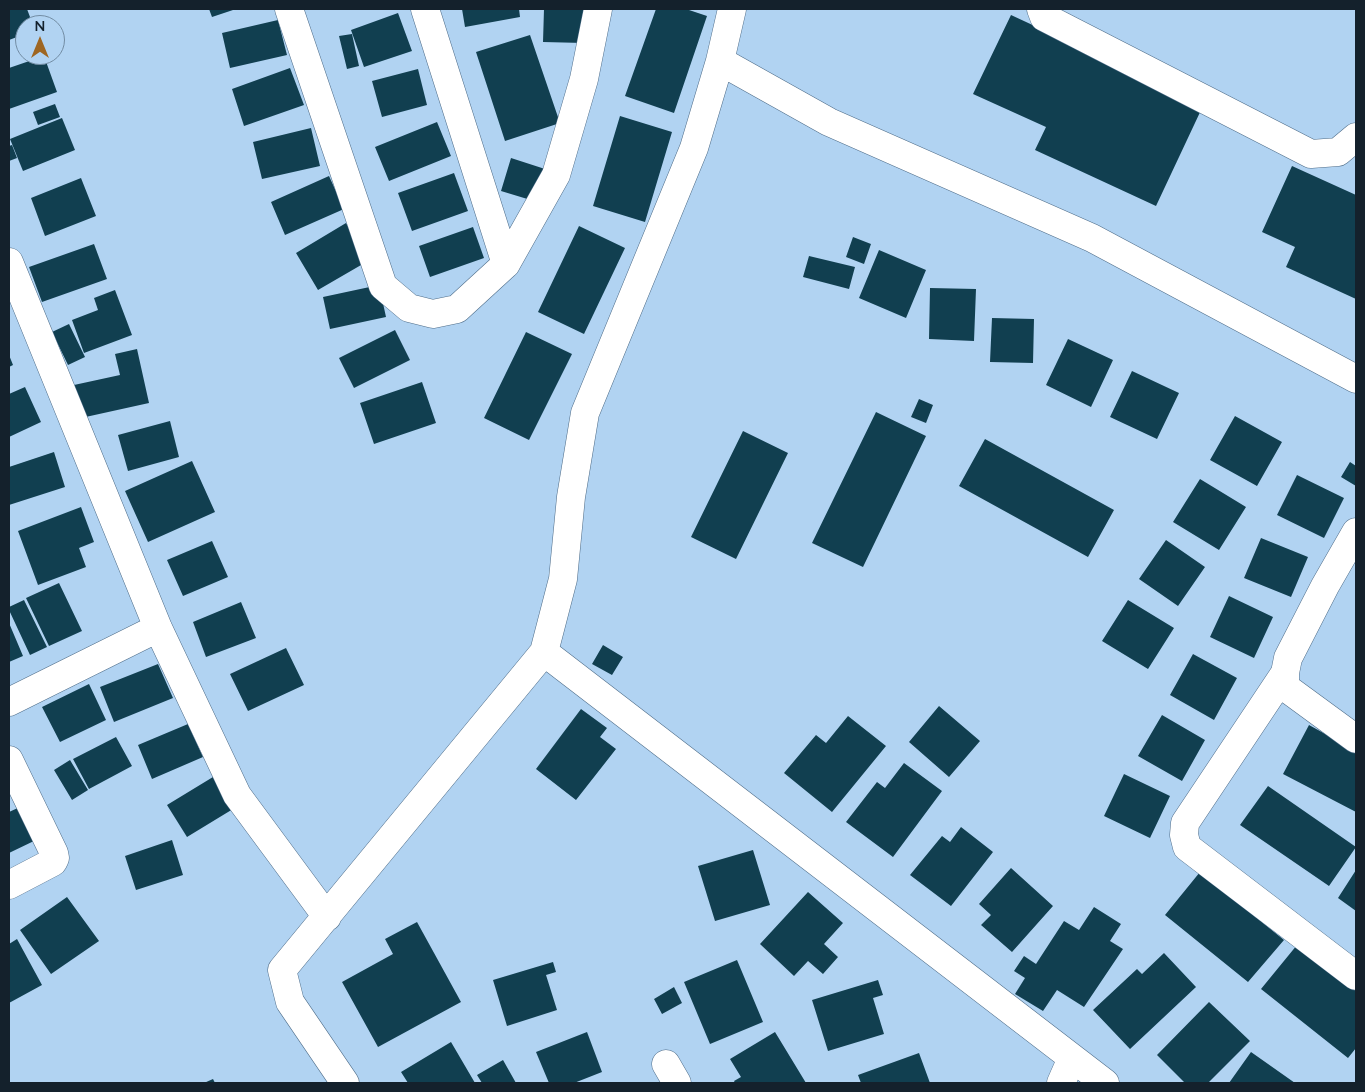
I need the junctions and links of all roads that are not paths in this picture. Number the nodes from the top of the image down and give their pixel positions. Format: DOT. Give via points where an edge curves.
graph roads {
  1 [pos="289,9"];
  2 [pos="424,9"];
  3 [pos="598,9"];
  4 [pos="732,9"];
  5 [pos="1041,9"];
  6 [pos="720,61"];
  7 [pos="1356,137"];
  8 [pos="9,262"];
  9 [pos="506,264"];
  10 [pos="1356,379"];
  11 [pos="1356,532"];
  12 [pos="158,628"];
  13 [pos="544,652"];
  14 [pos="1285,673"];
  15 [pos="9,702"];
  16 [pos="1356,739"];
  17 [pos="9,760"];
  18 [pos="9,885"];
  19 [pos="327,917"];
  20 [pos="1356,976"];
  21 [pos="1072,1058"];
  22 [pos="343,1080"];
  23 [pos="1061,1083"];
  24 [pos="1104,1083"];
  1 -- 9 [label="street" via="383,286 409,308 433,314 457,309"];
  2 -- 9 [label="street"];
  3 -- 9 [label="street" via="584,79 556,175"];
  4 -- 6 [label="street"];
  5 -- 7 [label="street" via="1044,17 1312,154 1338,152"];
  6 -- 10 [label="street" via="829,122 1092,238"];
  6 -- 13 [label="street" via="694,148 585,413 562,579"];
  8 -- 12 [label="street"];
  11 -- 14 [label="street" via="1288,658"];
  12 -- 15 [label="street"];
  12 -- 19 [label="street" via="237,795"];
  13 -- 19 [label="street"];
  13 -- 21 [label="street"];
  14 -- 16 [label="street" via="1285,687"];
  14 -- 20 [label="street" via="1185,823 1184,835 1187,847"];
  17 -- 18 [label="street" via="55,858"];
  19 -- 22 [label="street" via="282,970 290,1002"];
  21 -- 23 [label="street"];
  21 -- 24 [label="street"];
}
